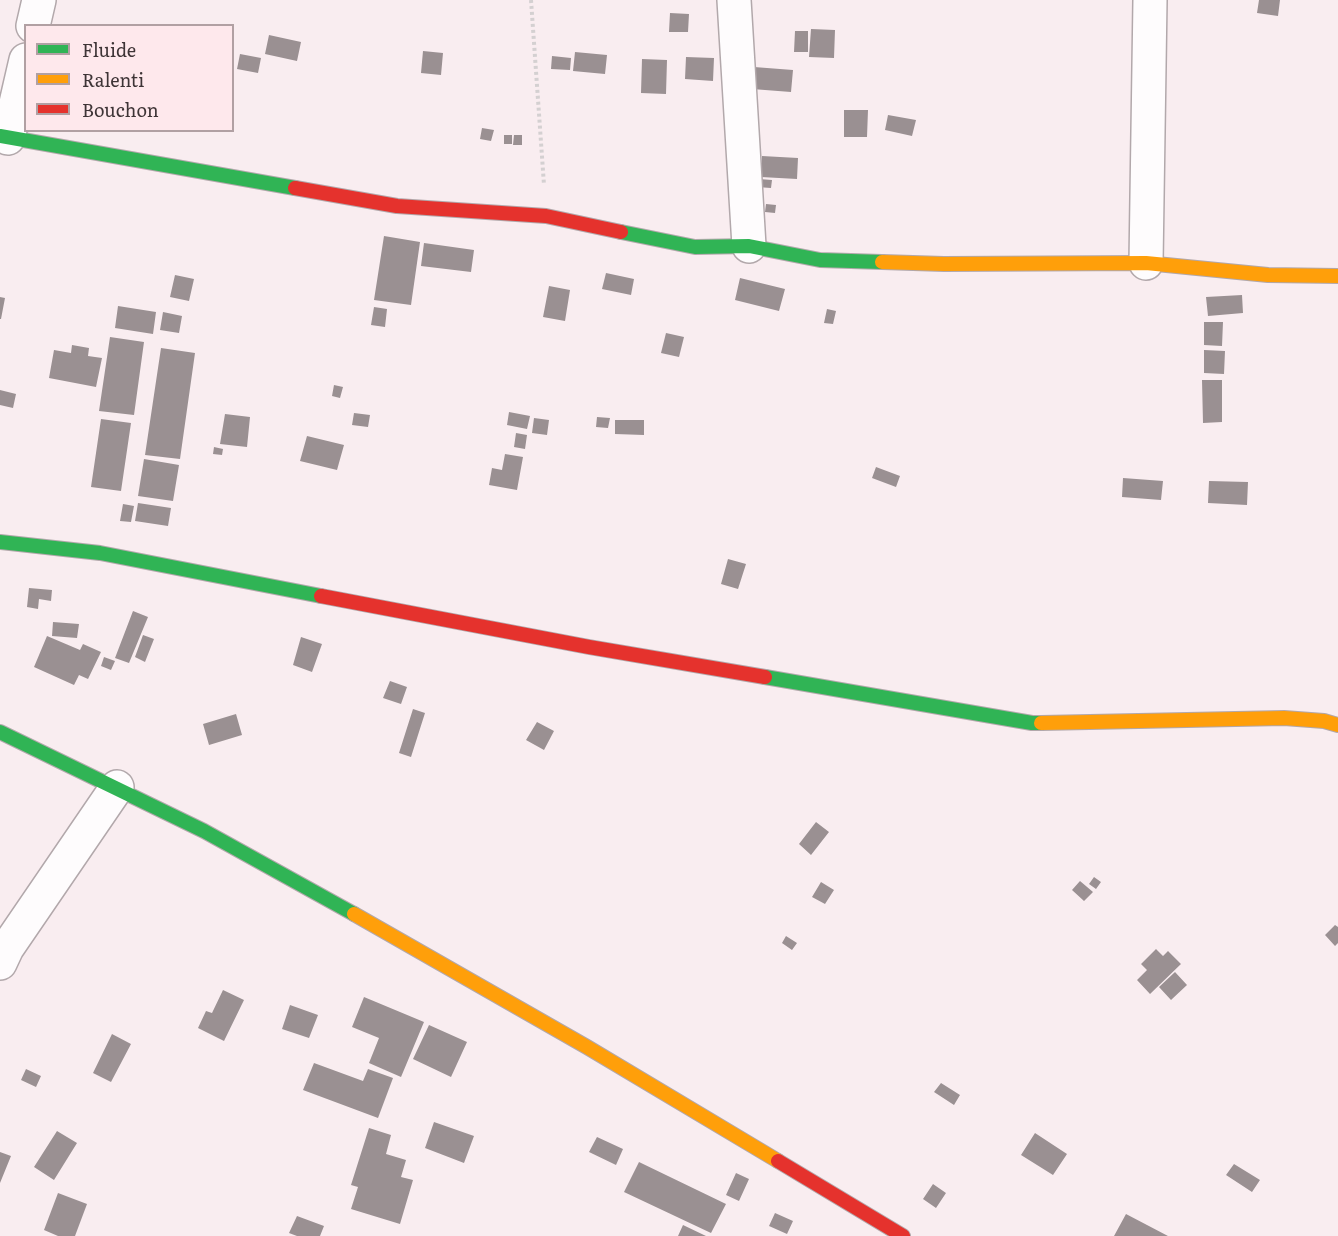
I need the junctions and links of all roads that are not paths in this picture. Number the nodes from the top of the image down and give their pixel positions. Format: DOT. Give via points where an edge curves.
graph roads {
  1 [pos="39,0"];
  2 [pos="735,0"];
  3 [pos="1150,0"];
  4 [pos="33,24"];
  5 [pos="24,67"];
  6 [pos="4,137"];
  7 [pos="749,246"];
  8 [pos="1146,263"];
  9 [pos="1338,276"];
  10 [pos="0,542"];
  11 [pos="1338,725"];
  12 [pos="0,732"];
  13 [pos="117,787"];
  14 [pos="0,963"];
  15 [pos="866,1227"];
  16 [pos="903,1236"];
  1 -- 4 [label="street"];
  2 -- 7 [label="street"];
  3 -- 8 [label="street"];
  5 -- 6 [label="street"];
  6 -- 7 [label="main road" via="397,206 546,216 695,247"];
  7 -- 8 [label="main road" via="820,260"];
  8 -- 9 [label="main road"];
  10 -- 11 [label="main road" via="100,553 589,647 1032,723 1284,718"];
  12 -- 13 [label="main road"];
  13 -- 14 [label="street"];
  13 -- 15 [label="main road" via="204,831 587,1047"];
  15 -- 16 [label="main road"];
}
